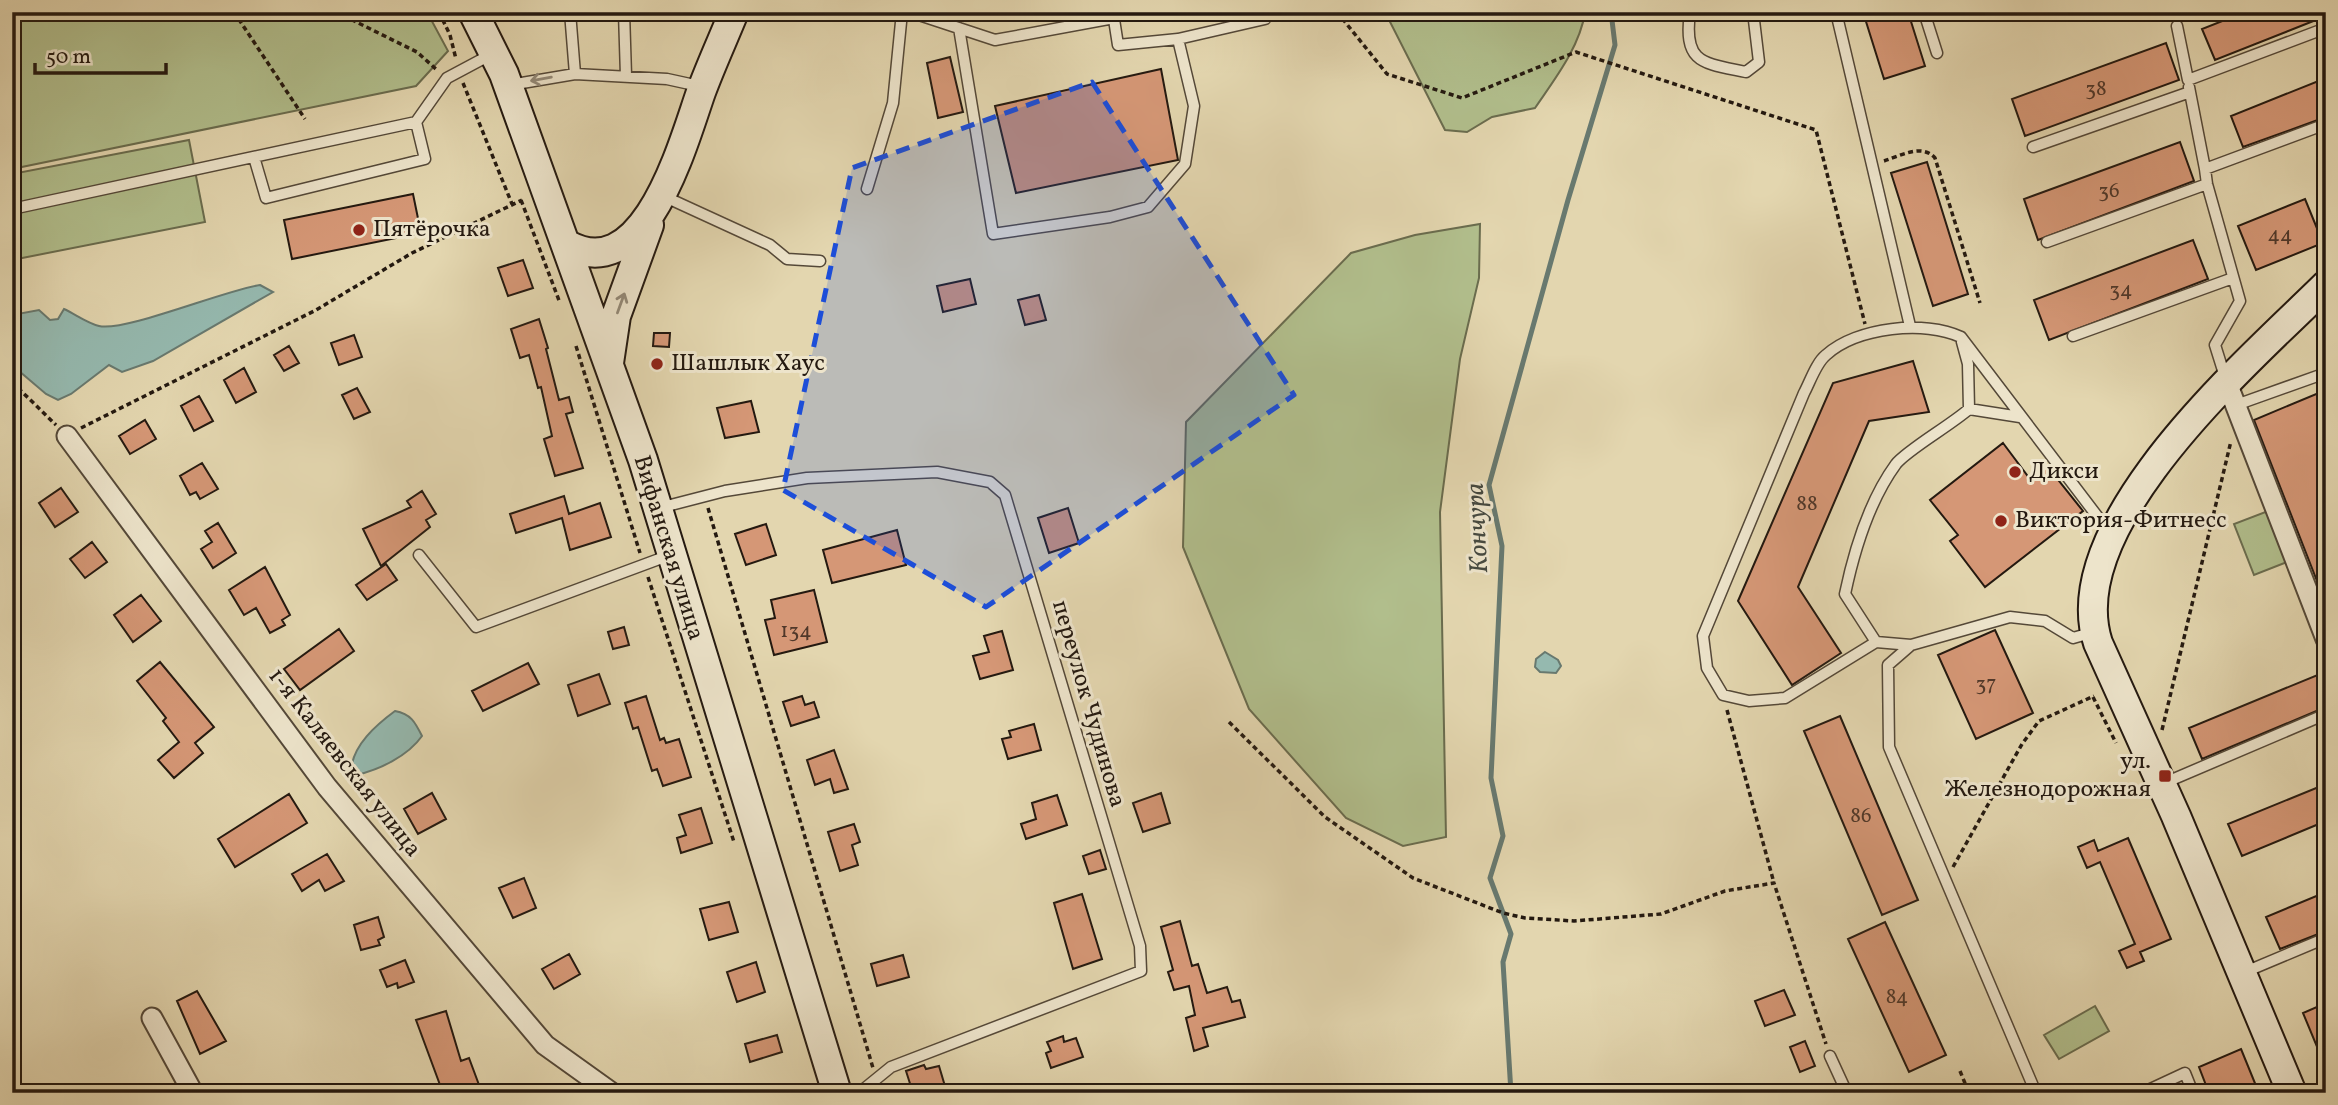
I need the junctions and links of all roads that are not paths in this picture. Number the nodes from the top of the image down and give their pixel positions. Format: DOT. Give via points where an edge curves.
graph roads {
  1 [pos="473,12"];
  2 [pos="570,12"];
  3 [pos="624,12"];
  4 [pos="734,12"];
  5 [pos="902,12"];
  6 [pos="910,12"];
  7 [pos="1690,12"];
  8 [pos="1753,12"];
  9 [pos="1836,12"];
  10 [pos="1924,12"];
  11 [pos="1113,15"];
  12 [pos="1264,16"];
  13 [pos="2177,26"];
  14 [pos="959,28"];
  15 [pos="2326,28"];
  16 [pos="1178,39"];
  17 [pos="494,53"];
  18 [pos="1937,53"];
  19 [pos="575,74"];
  20 [pos="626,76"];
  21 [pos="2188,80"];
  22 [pos="508,85"];
  23 [pos="703,87"];
  24 [pos="2190,92"];
  25 [pos="416,122"];
  26 [pos="2326,124"];
  27 [pos="2033,147"];
  28 [pos="254,157"];
  29 [pos="2206,169"];
  30 [pos="2207,184"];
  31 [pos="867,189"];
  32 [pos="659,200"];
  33 [pos="12,209"];
  34 [pos="2047,242"];
  35 [pos="568,245"];
  36 [pos="820,261"];
  37 [pos="2233,278"];
  38 [pos="2326,285"];
  39 [pos="1910,326"];
  40 [pos="2073,336"];
  41 [pos="1961,337"];
  42 [pos="608,369"];
  43 [pos="2326,381"];
  44 [pos="2232,394"];
  45 [pos="1969,409"];
  46 [pos="2020,417"];
  47 [pos="67,436"];
  48 [pos="658,508"];
  49 [pos="2110,533"];
  50 [pos="419,555"];
  51 [pos="670,555"];
  52 [pos="2094,632"];
  53 [pos="2326,639"];
  54 [pos="1876,642"];
  55 [pos="1911,645"];
  56 [pos="2326,713"];
  57 [pos="2161,784"];
  58 [pos="2326,938"];
  59 [pos="2242,973"];
  60 [pos="152,1018"];
  61 [pos="1830,1056"];
  62 [pos="193,1093"];
  63 [pos="612,1093"];
  64 [pos="837,1093"];
  65 [pos="859,1093"];
  66 [pos="1847,1093"];
  67 [pos="2036,1093"];
  68 [pos="2142,1093"];
  69 [pos="2193,1093"];
  70 [pos="2292,1093"];
  1 -- 17 [label="main road, Вифанская улица"];
  2 -- 19 [label="lane"];
  3 -- 20 [label="lane"];
  4 -- 23 [label="main road"];
  5 -- 31 [label="lane" via="893,103"];
  6 -- 14 [label="lane"];
  7 -- 8 [label="lane" via="1688,41 1695,56 1703,64 1746,72 1759,62"];
  9 -- 39 [label="lane"];
  10 -- 18 [label="lane"];
  11 -- 14 [label="lane" via="995,40"];
  11 -- 16 [label="lane" via="1118,45"];
  12 -- 16 [label="lane"];
  13 -- 21 [label="lane"];
  14 -- 16 [label="lane" via="993,234 1147,207 1185,164 1194,106"];
  15 -- 21 [label="lane"];
  17 -- 22 [label="main road, Вифанская улица"];
  17 -- 25 [label="lane" via="447,78"];
  19 -- 20 [label="lane"];
  19 -- 22 [label="lane, one-way"];
  20 -- 23 [label="lane"];
  21 -- 24 [label="lane"];
  22 -- 35 [label="main road, Вифанская улица"];
  23 -- 32 [label="main road"];
  24 -- 27 [label="lane"];
  24 -- 29 [label="lane"];
  25 -- 28 [label="lane"];
  25 -- 28 [label="lane" via="425,159 266,198"];
  26 -- 29 [label="lane"];
  28 -- 33 [label="lane"];
  29 -- 30 [label="lane"];
  30 -- 34 [label="lane"];
  30 -- 37 [label="lane"];
  32 -- 35 [label="main road" via="629,241 609,252 585,254"];
  32 -- 36 [label="lane" via="770,245 787,259"];
  42 -- 32 [label="main road, one-way" via="616,316"];
  35 -- 42 [label="main road, Вифанская улица"];
  37 -- 40 [label="lane"];
  37 -- 44 [label="lane" via="2239,301 2214,345"];
  38 -- 44 [label="main road"];
  39 -- 41 [label="lane" via="1937,328"];
  39 -- 54 [label="lane" via="1849,341 1824,356 1804,393 1703,636 1707,668 1723,695 1749,702 1785,698"];
  41 -- 45 [label="lane" via="1968,364"];
  41 -- 46 [label="lane"];
  42 -- 48 [label="main road, Вифанская улица"];
  43 -- 44 [label="lane" via="2323,374"];
  44 -- 49 [label="main road" via="2197,412"];
  44 -- 53 [label="street"];
  45 -- 46 [label="lane"];
  45 -- 54 [label="lane" via="1897,463 1866,523 1844,594"];
  46 -- 49 [label="lane"];
  47 -- 63 [label="street, 1-я Каляевская улица" via="327,787 545,1045"];
  48 -- 51 [label="main road, Вифанская улица"];
  48 -- 65 [label="lane, переулок Чудинова" via="807,478 937,472 990,482 1005,495 1140,946 1141,971 891,1067"];
  49 -- 52 [label="main road" via="2094,593"];
  50 -- 51 [label="lane" via="476,627"];
  51 -- 64 [label="main road, Вифанская улица"];
  52 -- 55 [label="lane" via="2073,638 2045,621 2010,617"];
  52 -- 57 [label="main road"];
  54 -- 55 [label="lane"];
  55 -- 67 [label="lane" via="1888,665 1889,747"];
  56 -- 57 [label="lane"];
  57 -- 59 [label="main road"];
  58 -- 59 [label="lane"];
  59 -- 70 [label="main road"];
  60 -- 62 [label="street"];
  61 -- 66 [label="lane"];
  68 -- 69 [label="lane" via="2185,1073"];
}
